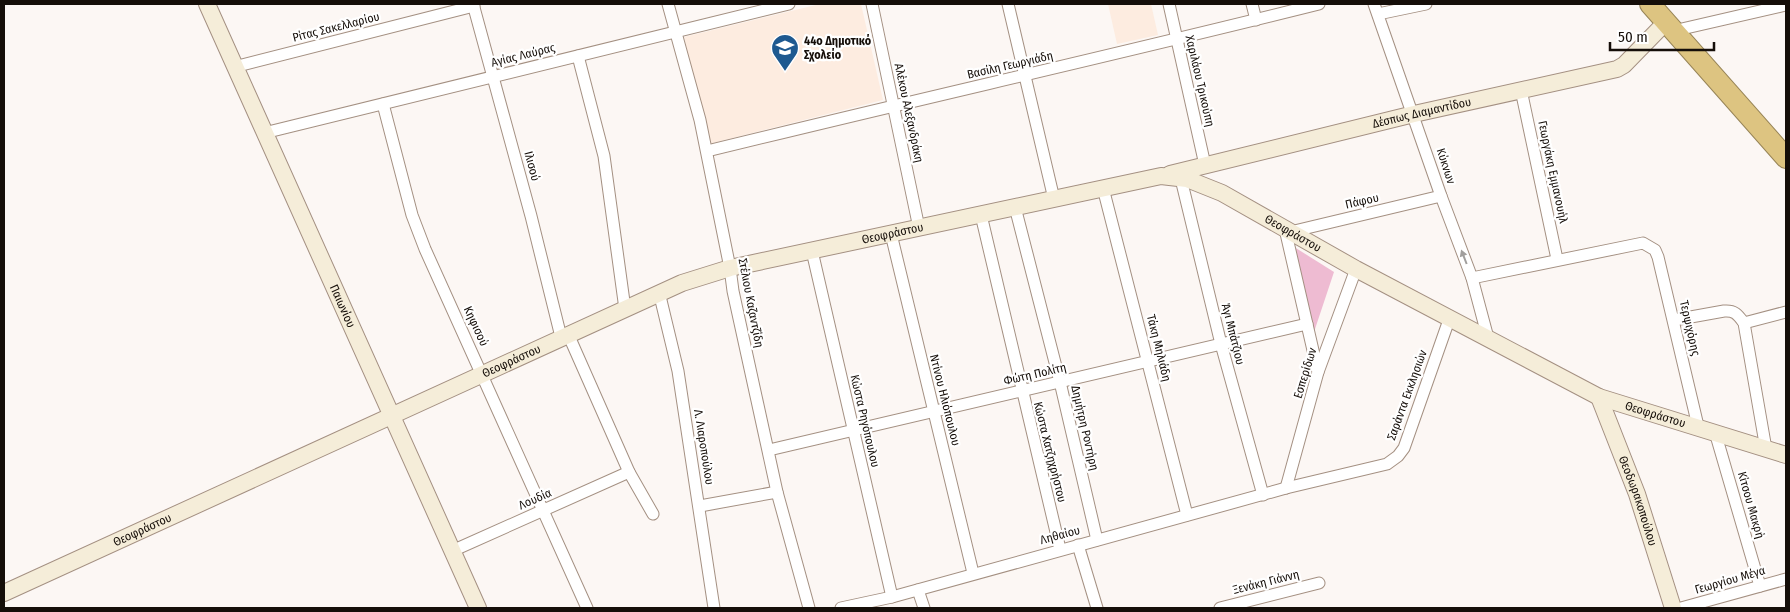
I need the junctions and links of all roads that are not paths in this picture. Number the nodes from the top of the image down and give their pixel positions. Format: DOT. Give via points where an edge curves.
graph roads {
  1 [pos="207,4"];
  2 [pos="668,4"];
  3 [pos="789,4"];
  4 [pos="872,4"];
  5 [pos="1008,4"];
  6 [pos="1169,4"];
  7 [pos="1252,4"];
  8 [pos="1319,4"];
  9 [pos="1426,4"];
  10 [pos="1650,4"];
  11 [pos="473,5"];
  12 [pos="1786,5"];
  13 [pos="773,6"];
  14 [pos="1376,9"];
  15 [pos="1256,20"];
  16 [pos="1670,27"];
  17 [pos="677,32"];
  18 [pos="1177,39"];
  19 [pos="578,56"];
  20 [pos="234,67"];
  21 [pos="1024,76"];
  22 [pos="494,77"];
  23 [pos="1522,90"];
  24 [pos="383,104"];
  25 [pos="894,105"];
  26 [pos="1414,114"];
  27 [pos="264,134"];
  28 [pos="707,151"];
  29 [pos="1786,158"];
  30 [pos="1205,165"];
  31 [pos="1161,176"];
  32 [pos="1181,179"];
  33 [pos="1104,188"];
  34 [pos="1441,196"];
  35 [pos="1054,199"];
  36 [pos="1015,208"];
  37 [pos="981,215"];
  38 [pos="919,228"];
  39 [pos="1287,230"];
  40 [pos="891,234"];
  41 [pos="812,251"];
  42 [pos="1557,259"];
  43 [pos="730,268"];
  44 [pos="1356,269"];
  45 [pos="1472,278"];
  46 [pos="659,292"];
  47 [pos="625,308"];
  48 [pos="1786,312"];
  49 [pos="1450,318"];
  50 [pos="1674,320"];
  51 [pos="1744,323"];
  52 [pos="1307,324"];
  53 [pos="565,335"];
  54 [pos="1488,338"];
  55 [pos="1221,344"];
  56 [pos="1148,362"];
  57 [pos="1318,372"];
  58 [pos="482,373"];
  59 [pos="1060,382"];
  60 [pos="1021,391"];
  61 [pos="1599,397"];
  62 [pos="934,412"];
  63 [pos="391,415"];
  64 [pos="1698,426"];
  65 [pos="853,430"];
  66 [pos="1715,432"];
  67 [pos="1766,449"];
  68 [pos="769,450"];
  69 [pos="1786,455"];
  70 [pos="629,472"];
  71 [pos="1286,488"];
  72 [pos="777,492"];
  73 [pos="1263,495"];
  74 [pos="700,506"];
  75 [pos="543,510"];
  76 [pos="653,514"];
  77 [pos="1187,515"];
  78 [pos="1097,540"];
  79 [pos="1078,545"];
  80 [pos="1060,549"];
  81 [pos="452,551"];
  82 [pos="973,573"];
  83 [pos="1786,578"];
  84 [pos="1320,583"];
  85 [pos="1760,586"];
  86 [pos="918,590"];
  87 [pos="4,593"];
  88 [pos="892,597"];
  89 [pos="478,608"];
  90 [pos="587,608"];
  91 [pos="714,608"];
  92 [pos="809,608"];
  93 [pos="841,608"];
  94 [pos="924,608"];
  95 [pos="1097,608"];
  96 [pos="1220,608"];
  97 [pos="1673,608"];
  98 [pos="1681,608"];
  1 -- 20 [label="street, Παιωνίου"];
  2 -- 17 [label="street, Στέλιου Καζαντζίδη"];
  3 -- 13 [label="street, Αγίας Λαύρας"];
  4 -- 25 [label="street, Αλέκου Αλεξανδράκη"];
  5 -- 21 [label="street"];
  6 -- 18 [label="street, Χαριλάου Τρικούπη"];
  7 -- 15 [label="street"];
  8 -- 15 [label="street, Βασίλη Γεωργιάδη"];
  9 -- 14 [label="street"];
  10 -- 16 [label="highway"];
  11 -- 20 [label="street, Ρίτας Σακελλαρίου"];
  11 -- 22 [label="street, Ιλισού"];
  12 -- 16 [label="street"];
  13 -- 17 [label="street, Αγίας Λαύρας"];
  14 -- 26 [label="street, Κύκνων"];
  15 -- 18 [label="street, Βασίλη Γεωργιάδη"];
  16 -- 23 [label="street, Δέσπως Διαμαντίδου" via="1616,69"];
  16 -- 29 [label="highway"];
  17 -- 19 [label="street, Αγίας Λαύρας"];
  17 -- 28 [label="street, Στέλιου Καζαντζίδη"];
  18 -- 21 [label="street, Βασίλη Γεωργιάδη"];
  18 -- 30 [label="street, Χαριλάου Τρικούπη"];
  19 -- 22 [label="street, Αγίας Λαύρας"];
  19 -- 47 [label="street" via="604,156"];
  20 -- 27 [label="street, Παιωνίου"];
  21 -- 25 [label="street, Βασίλη Γεωργιάδη"];
  21 -- 35 [label="street"];
  22 -- 24 [label="street, Αγίας Λαύρας"];
  22 -- 53 [label="street, Ιλισού"];
  23 -- 26 [label="street, Δέσπως Διαμαντίδου"];
  23 -- 42 [label="street, Γεωργάκη Εμμανουήλ"];
  24 -- 27 [label="street, Αγίας Λαύρας"];
  24 -- 58 [label="street, Κηφισού" via="414,221"];
  25 -- 28 [label="street, Βασίλη Γεωργιάδη"];
  25 -- 38 [label="street, Αλέκου Αλεξανδράκη"];
  26 -- 30 [label="street, Δέσπως Διαμαντίδου"];
  26 -- 34 [label="street, Κύκνων"];
  27 -- 63 [label="street, Παιωνίου"];
  28 -- 43 [label="street, Στέλιου Καζαντζίδη"];
  30 -- 31 [label="street, Δέσπως Διαμαντίδου"];
  31 -- 32 [label="street, Θεοφράστου"];
  31 -- 33 [label="street, Θεοφράστου"];
  32 -- 39 [label="street, Θεοφράστου" via="1222,193"];
  32 -- 55 [label="street, Άγι Μπάτζιου"];
  33 -- 35 [label="street, Θεοφράστου"];
  33 -- 56 [label="street, Τάκη Μηλιάδη"];
  34 -- 39 [label="street, Πάφου"];
  45 -- 34 [label="street, Κύκνων, one-way"];
  35 -- 36 [label="street, Θεοφράστου"];
  36 -- 37 [label="street, Θεοφράστου"];
  36 -- 59 [label="street, Δημήτρη Ροντήρη"];
  37 -- 38 [label="street, Θεοφράστου"];
  37 -- 60 [label="street, Κώστα Χατζηχρήστου"];
  38 -- 40 [label="street, Θεοφράστου"];
  39 -- 44 [label="street, Θεοφράστου"];
  39 -- 52 [label="street"];
  40 -- 41 [label="street, Θεοφράστου"];
  40 -- 62 [label="street, Ντίνου Ηλιόπουλου"];
  41 -- 43 [label="street, Θεοφράστου"];
  41 -- 65 [label="street, Κώστα Ρηγόπουλου"];
  42 -- 45 [label="street"];
  42 -- 50 [label="street, Τερψιχόρης" via="1643,243 1656,250"];
  43 -- 46 [label="street, Θεοφράστου"];
  43 -- 68 [label="street, Στέλιου Καζαντζίδη"];
  44 -- 49 [label="street, Θεοφράστου"];
  44 -- 57 [label="street, Εσπερίδων"];
  45 -- 54 [label="street, Κύκνων"];
  46 -- 47 [label="street, Θεοφράστου"];
  46 -- 74 [label="street, Λ. Λιαροπούλου" via="678,371"];
  47 -- 53 [label="street, Θεοφράστου"];
  48 -- 51 [label="street"];
  49 -- 54 [label="street, Θεοφράστου"];
  49 -- 71 [label="street, Σαράντα Εκκλησιών" via="1404,448 1398,456 1387,464"];
  50 -- 51 [label="street" via="1731,310"];
  50 -- 64 [label="street, Τερψιχόρης"];
  51 -- 67 [label="street"];
  52 -- 55 [label="street, Φώτη Πολίτη"];
  52 -- 57 [label="street"];
  53 -- 58 [label="street, Θεοφράστου"];
  53 -- 70 [label="street, Ιλισού"];
  54 -- 61 [label="street, Θεοφράστου"];
  55 -- 56 [label="street, Φώτη Πολίτη"];
  55 -- 73 [label="street, Άγι Μπάτζιου"];
  56 -- 59 [label="street, Φώτη Πολίτη"];
  56 -- 77 [label="street, Τάκη Μηλιάδη"];
  57 -- 71 [label="street, Εσπερίδων"];
  58 -- 63 [label="street, Θεοφράστου"];
  58 -- 75 [label="street, Κηφισού"];
  59 -- 60 [label="street, Φώτη Πολίτη"];
  59 -- 78 [label="street, Δημήτρη Ροντήρη"];
  60 -- 62 [label="street, Φώτη Πολίτη"];
  60 -- 80 [label="street, Κώστα Χατζηχρήστου"];
  61 -- 64 [label="street, Θεοφράστου"];
  61 -- 97 [label="street, Θεοδωρακοπούλου" via="1637,494"];
  62 -- 65 [label="street, Φώτη Πολίτη"];
  62 -- 82 [label="street, Ντίνου Ηλιόπουλου"];
  63 -- 81 [label="street, Παιωνίου"];
  63 -- 87 [label="street, Θεοφράστου"];
  64 -- 66 [label="street, Θεοφράστου"];
  65 -- 68 [label="street, Φώτη Πολίτη"];
  65 -- 88 [label="street, Κώστα Ρηγόπουλου"];
  66 -- 67 [label="street, Θεοφράστου"];
  66 -- 85 [label="street, Κίτσου Μακρή"];
  67 -- 69 [label="street, Θεοφράστου"];
  68 -- 72 [label="street, Στέλιου Καζαντζίδη"];
  70 -- 75 [label="street, Λουδία"];
  70 -- 76 [label="street, Ιλισού"];
  71 -- 73 [label="street, Ληθαίου"];
  72 -- 74 [label="street"];
  72 -- 92 [label="street, Στέλιου Καζαντζίδη"];
  73 -- 77 [label="street, Ληθαίου"];
  74 -- 91 [label="street, Λ. Λιαροπούλου"];
  75 -- 81 [label="street, Λουδία"];
  75 -- 90 [label="street, Κηφισού"];
  77 -- 78 [label="street, Ληθαίου"];
  78 -- 79 [label="street, Ληθαίου"];
  79 -- 80 [label="street, Ληθαίου"];
  79 -- 95 [label="street"];
  80 -- 82 [label="street, Ληθαίου"];
  81 -- 89 [label="street, Παιωνίου"];
  82 -- 86 [label="street, Ληθαίου"];
  83 -- 85 [label="street, Γεωργίου Μέγα"];
  84 -- 96 [label="street, Ξενάκη Γιάννη"];
  85 -- 98 [label="street, Γεωργίου Μέγα"];
  86 -- 88 [label="street, Ληθαίου"];
  86 -- 94 [label="street"];
  88 -- 93 [label="street, Ληθαίου"];
}
